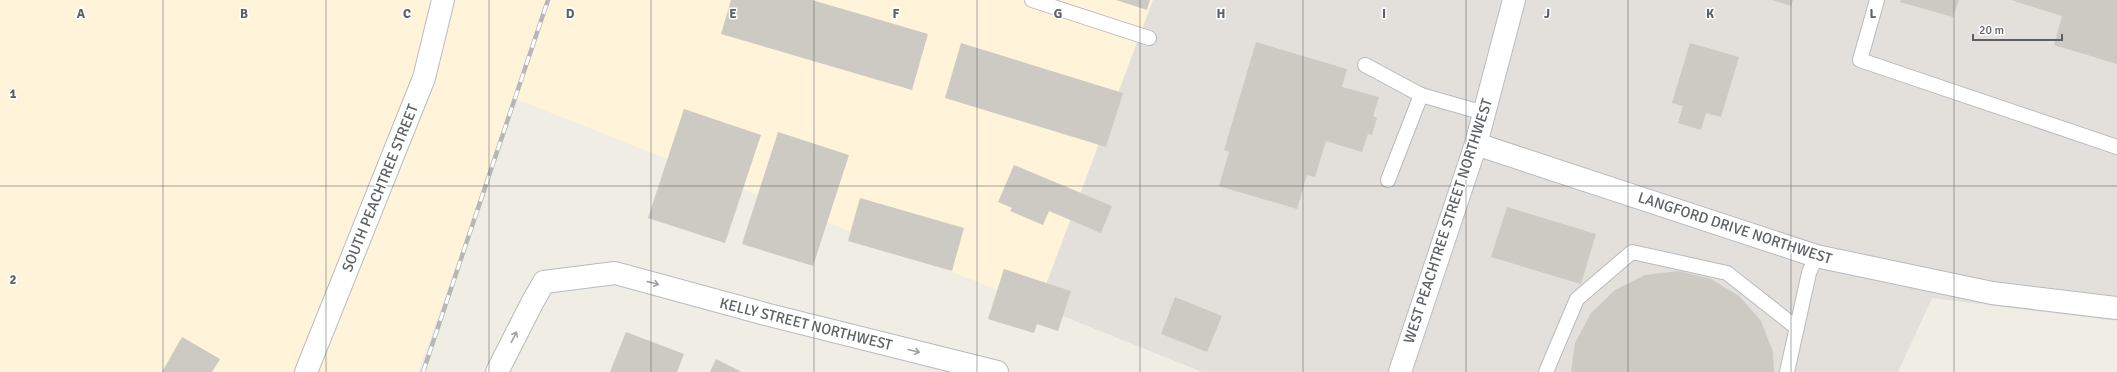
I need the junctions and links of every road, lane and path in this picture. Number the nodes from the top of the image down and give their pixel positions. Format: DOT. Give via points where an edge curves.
graph roads {
  1 [pos="443,0"];
  2 [pos="1032,0"];
  3 [pos="1514,0"];
  4 [pos="1878,0"];
  5 [pos="1049,2"];
  6 [pos="1149,38"];
  7 [pos="1365,66"];
  8 [pos="1421,95"];
  9 [pos="1484,113"];
  10 [pos="1476,144"];
  11 [pos="2117,147"];
  12 [pos="1388,180"];
  13 [pos="1816,256"];
  14 [pos="2117,308"];
  15 [pos="1797,328"];
  16 [pos="306,372"];
  17 [pos="497,372"];
  18 [pos="997,372"];
  19 [pos="1400,372"];
  20 [pos="1546,372"];
  21 [pos="1787,372"];
  1 -- 16 [label="street, SOUTH PEACHTREE STREET" via="424,78"];
  2 -- 5 [label="lane"];
  3 -- 9 [label="street, WEST PEACHTREE STREET NORTHWEST"];
  4 -- 11 [label="lane" via="1860,60"];
  5 -- 6 [label="lane"];
  7 -- 8 [label="lane"];
  8 -- 9 [label="lane"];
  8 -- 12 [label="lane"];
  9 -- 10 [label="street, WEST PEACHTREE STREET NORTHWEST"];
  10 -- 13 [label="street, LANGFORD DRIVE NORTHWEST"];
  10 -- 19 [label="street, WEST PEACHTREE STREET NORTHWEST"];
  13 -- 14 [label="street, LANGFORD DRIVE NORTHWEST" via="1992,294"];
  13 -- 15 [label="lane" via="1808,273"];
  15 -- 20 [label="lane" via="1727,273 1632,252 1577,299"];
  15 -- 21 [label="lane"];
  17 -- 18 [label="street, KELLY STREET NORTHWEST, one-way" via="544,282 615,273 765,314"];
}
